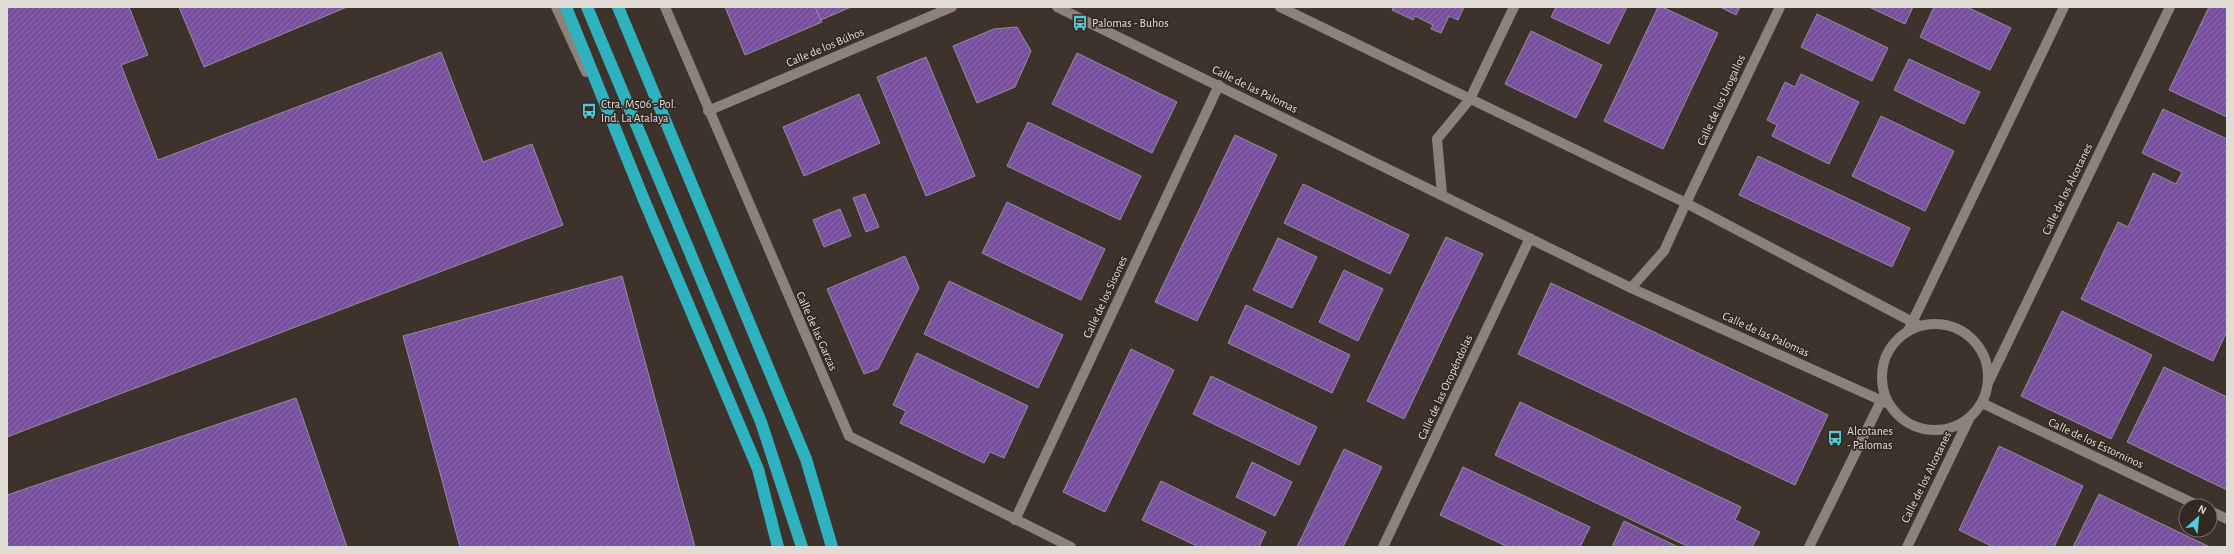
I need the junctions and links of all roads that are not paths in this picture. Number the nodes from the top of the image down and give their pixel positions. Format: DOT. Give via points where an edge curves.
graph roads {
  1 [pos="556,7"];
  2 [pos="566,7"];
  3 [pos="587,7"];
  4 [pos="618,7"];
  5 [pos="624,7"];
  6 [pos="665,7"];
  7 [pos="952,7"];
  8 [pos="1057,7"];
  9 [pos="1280,7"];
  10 [pos="1514,7"];
  11 [pos="1780,7"];
  12 [pos="2064,7"];
  13 [pos="2170,7"];
  14 [pos="630,36"];
  15 [pos="1219,86"];
  16 [pos="1470,99"];
  17 [pos="708,111"];
  18 [pos="1442,194"];
  19 [pos="644,200"];
  20 [pos="1686,203"];
  21 [pos="1530,238"];
  22 [pos="1632,288"];
  23 [pos="1914,326"];
  24 [pos="1988,383"];
  25 [pos="1885,400"];
  26 [pos="1982,403"];
  27 [pos="1969,419"];
  28 [pos="2182,498"];
  29 [pos="1015,520"];
  30 [pos="778,547"];
  31 [pos="802,547"];
  32 [pos="832,547"];
  33 [pos="1071,547"];
  34 [pos="1383,547"];
  35 [pos="1809,547"];
  36 [pos="1907,547"];
  1 -- 19 [label="street"];
  2 -- 19 [label="highway"];
  3 -- 31 [label="highway" via="761,422"];
  4 -- 14 [label="highway"];
  5 -- 14 [label="highway"];
  6 -- 17 [label="street, Calle de las Garzas"];
  7 -- 17 [label="street, Calle de los Búhos"];
  8 -- 15 [label="street, Calle de las Palomas"];
  9 -- 16 [label="street"];
  10 -- 16 [label="street"];
  11 -- 20 [label="street, Calle de los Urogallos"];
  12 -- 23 [label="street"];
  13 -- 24 [label="street, Calle de los Alcotanes"];
  14 -- 32 [label="highway" via="806,459"];
  15 -- 18 [label="street, Calle de las Palomas"];
  15 -- 29 [label="street, Calle de los Sisones"];
  16 -- 18 [label="street" via="1437,140"];
  16 -- 20 [label="street"];
  17 -- 29 [label="street, Calle de las Garzas" via="849,436"];
  18 -- 21 [label="street, Calle de las Palomas"];
  19 -- 30 [label="highway" via="758,469"];
  20 -- 22 [label="street" via="1664,251"];
  20 -- 23 [label="street"];
  21 -- 22 [label="street, Calle de las Palomas"];
  21 -- 34 [label="street, Calle de las Oropéndolas"];
  22 -- 25 [label="street, Calle de las Palomas"];
  23 -- 24 [label="street" via="1941,324 1961,331 1976,344 1986,362"];
  23 -- 25 [label="street" via="1887,352 1881,373"];
  24 -- 26 [label="street"];
  25 -- 27 [label="street" via="1894,412 1910,425 1930,430 1951,428"];
  25 -- 35 [label="street"];
  26 -- 27 [label="street"];
  26 -- 28 [label="street, Calle de los Estorninos"];
  27 -- 36 [label="street, Calle de los Alcotanes"];
  29 -- 33 [label="street, Calle de las Garzas"];
}
